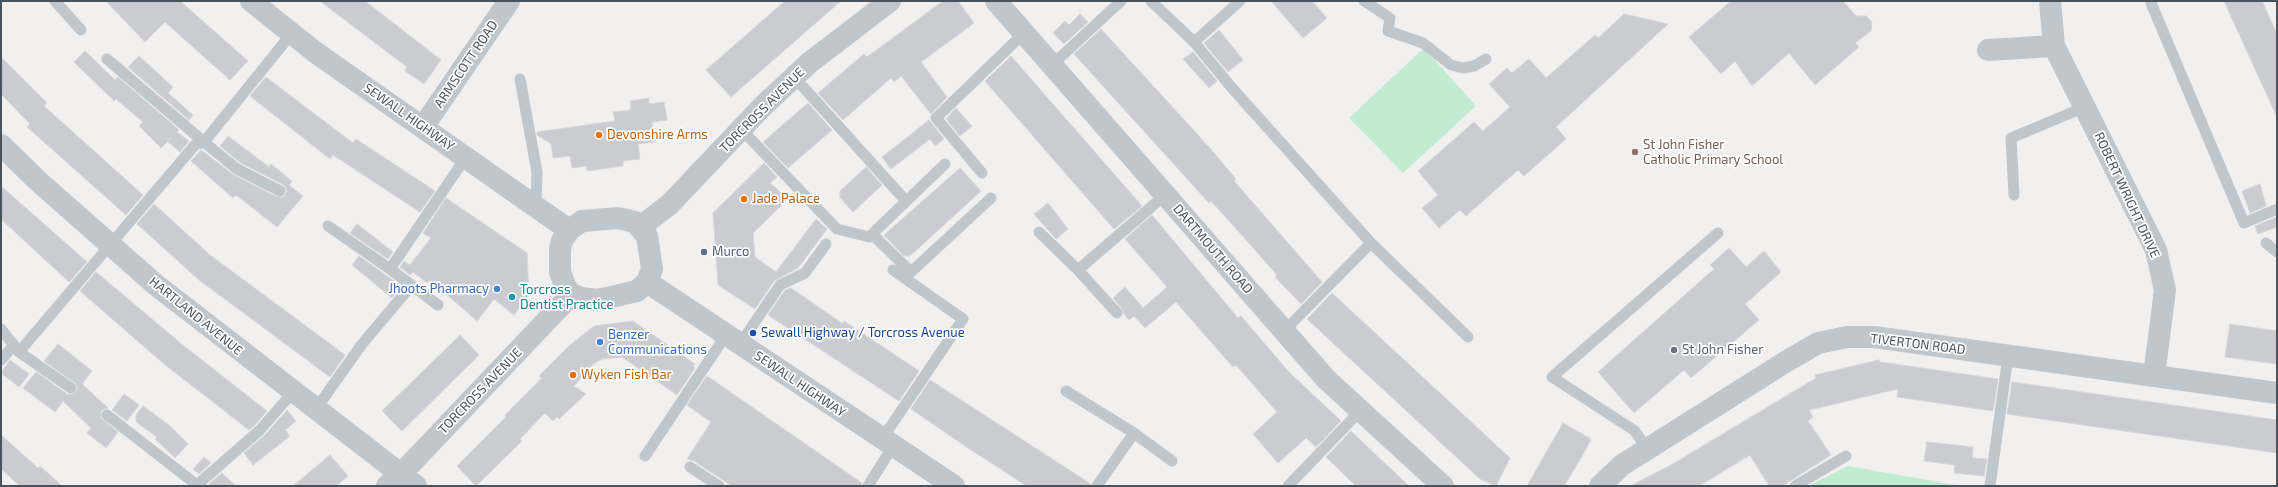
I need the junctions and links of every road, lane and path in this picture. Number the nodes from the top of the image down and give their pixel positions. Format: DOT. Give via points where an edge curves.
graph roads {
  1 [pos="55,1"];
  2 [pos="508,1"];
  3 [pos="890,1"];
  4 [pos="996,1"];
  5 [pos="1121,1"];
  6 [pos="1151,1"];
  7 [pos="1240,1"];
  8 [pos="1364,1"];
  9 [pos="2050,1"];
  10 [pos="253,2"];
  11 [pos="2152,2"];
  12 [pos="82,30"];
  13 [pos="292,33"];
  14 [pos="1024,33"];
  15 [pos="1194,42"];
  16 [pos="2054,46"];
  17 [pos="1988,50"];
  18 [pos="107,59"];
  19 [pos="1486,59"];
  20 [pos="1052,66"];
  21 [pos="794,78"];
  22 [pos="520,79"];
  23 [pos="2085,107"];
  24 [pos="423,127"];
  25 [pos="741,129"];
  26 [pos="204,142"];
  27 [pos="1,145"];
  28 [pos="466,157"];
  29 [pos="945,164"];
  30 [pos="982,173"];
  31 [pos="280,191"];
  32 [pos="1165,195"];
  33 [pos="2014,195"];
  34 [pos="991,198"];
  35 [pos="906,201"];
  36 [pos="536,206"];
  37 [pos="2277,209"];
  38 [pos="328,226"];
  39 [pos="640,227"];
  40 [pos="569,230"];
  41 [pos="1039,232"];
  42 [pos="1718,233"];
  43 [pos="872,234"];
  44 [pos="1371,243"];
  45 [pos="2266,243"];
  46 [pos="110,244"];
  47 [pos="826,244"];
  48 [pos="2277,252"];
  49 [pos="390,270"];
  50 [pos="893,270"];
  51 [pos="1078,270"];
  52 [pos="647,282"];
  53 [pos="412,286"];
  54 [pos="572,294"];
  55 [pos="438,306"];
  56 [pos="1117,313"];
  57 [pos="1,329"];
  58 [pos="1284,331"];
  59 [pos="1468,337"];
  60 [pos="733,340"];
  61 [pos="16,349"];
  62 [pos="2008,356"];
  63 [pos="1,360"];
  64 [pos="2154,376"];
  65 [pos="71,388"];
  66 [pos="1066,391"];
  67 [pos="294,392"];
  68 [pos="2277,393"];
  69 [pos="316,409"];
  70 [pos="1361,410"];
  71 [pos="108,414"];
  72 [pos="1134,434"];
  73 [pos="887,442"];
  74 [pos="1647,449"];
  75 [pos="645,456"];
  76 [pos="1846,456"];
  77 [pos="1172,461"];
  78 [pos="690,467"];
  79 [pos="401,482"];
  80 [pos="197,486"];
  81 [pos="719,486"];
  82 [pos="868,486"];
  83 [pos="954,486"];
  84 [pos="1097,486"];
  85 [pos="1288,486"];
  86 [pos="1443,486"];
  87 [pos="1600,486"];
  88 [pos="1795,486"];
  89 [pos="1990,486"];
  1 -- 12 [label="lane"];
  2 -- 24 [label="street, ARMSCOTT ROAD"];
  3 -- 21 [label="street, TORCROSS AVENUE" via="809,63"];
  4 -- 14 [label="street, DARTMOUTH ROAD"];
  5 -- 20 [label="lane"];
  6 -- 15 [label="lane"];
  7 -- 15 [label="lane"];
  8 -- 19 [label="lane" via="1390,18 1388,31 1422,43 1451,65 1463,68 1474,66"];
  9 -- 16 [label="street, ROBERT WRIGHT DRIVE"];
  10 -- 13 [label="street, SEWALL HIGHWAY"];
  11 -- 37 [label="lane" via="2244,223"];
  13 -- 24 [label="street, SEWALL HIGHWAY"];
  13 -- 26 [label="lane"];
  14 -- 20 [label="street, DARTMOUTH ROAD"];
  14 -- 30 [label="lane" via="936,118"];
  15 -- 44 [label="lane"];
  16 -- 17 [label="street"];
  16 -- 23 [label="street, ROBERT WRIGHT DRIVE"];
  18 -- 26 [label="lane"];
  20 -- 32 [label="street, DARTMOUTH ROAD"];
  21 -- 25 [label="street, TORCROSS AVENUE"];
  21 -- 35 [label="lane"];
  22 -- 36 [label="lane" via="538,172"];
  23 -- 33 [label="lane" via="2011,138"];
  23 -- 64 [label="street, ROBERT WRIGHT DRIVE" via="2156,250 2165,290"];
  24 -- 28 [label="street, SEWALL HIGHWAY"];
  25 -- 39 [label="street, TORCROSS AVENUE" via="669,205"];
  25 -- 43 [label="lane" via="837,228 868,237"];
  26 -- 31 [label="lane" via="237,169"];
  26 -- 46 [label="lane" via="195,145"];
  27 -- 46 [label="street, HARTLAND AVENUE"];
  28 -- 36 [label="street, SEWALL HIGHWAY"];
  28 -- 49 [label="lane"];
  29 -- 35 [label="lane"];
  32 -- 51 [label="lane"];
  32 -- 58 [label="street, DARTMOUTH ROAD"];
  34 -- 43 [label="lane" via="911,272"];
  35 -- 43 [label="lane"];
  36 -- 40 [label="street, SEWALL HIGHWAY"];
  38 -- 49 [label="lane"];
  39 -- 40 [label="street" via="630,219 618,218 582,221"];
  39 -- 52 [label="street" via="649,241 651,255 652,269"];
  40 -- 54 [label="street" via="562,241 560,259 562,280"];
  41 -- 51 [label="lane"];
  42 -- 74 [label="lane" via="1552,377 1635,431"];
  44 -- 58 [label="lane"];
  44 -- 59 [label="lane"];
  45 -- 48 [label="lane"];
  46 -- 61 [label="lane" via="87,274"];
  46 -- 67 [label="street, HARTLAND AVENUE" via="156,285"];
  47 -- 60 [label="lane" via="806,273 780,285"];
  49 -- 53 [label="lane"];
  50 -- 73 [label="lane" via="963,319"];
  51 -- 56 [label="lane"];
  52 -- 54 [label="street" via="637,291 598,300"];
  52 -- 60 [label="street, SEWALL HIGHWAY"];
  53 -- 55 [label="lane"];
  53 -- 69 [label="lane" via="362,344"];
  54 -- 79 [label="street, TORCROSS AVENUE"];
  57 -- 61 [label="lane"];
  58 -- 70 [label="street, DARTMOUTH ROAD" via="1326,378"];
  60 -- 73 [label="street, SEWALL HIGHWAY"];
  60 -- 75 [label="lane"];
  61 -- 63 [label="lane"];
  61 -- 65 [label="lane"];
  62 -- 64 [label="street, TIVERTON ROAD"];
  62 -- 74 [label="street, TIVERTON ROAD" via="1874,337 1846,337 1818,343"];
  62 -- 89 [label="lane"];
  64 -- 68 [label="street, TIVERTON ROAD"];
  66 -- 72 [label="lane"];
  67 -- 69 [label="street, HARTLAND AVENUE"];
  67 -- 80 [label="lane" via="260,430"];
  69 -- 79 [label="street, HARTLAND AVENUE"];
  70 -- 85 [label="lane"];
  70 -- 86 [label="street, DARTMOUTH ROAD"];
  71 -- 80 [label="lane"];
  72 -- 77 [label="lane"];
  72 -- 84 [label="lane"];
  73 -- 82 [label="lane"];
  73 -- 83 [label="street, SEWALL HIGHWAY"];
  74 -- 87 [label="street, TIVERTON ROAD" via="1622,465"];
  76 -- 88 [label="lane"];
  78 -- 81 [label="lane"];
}
